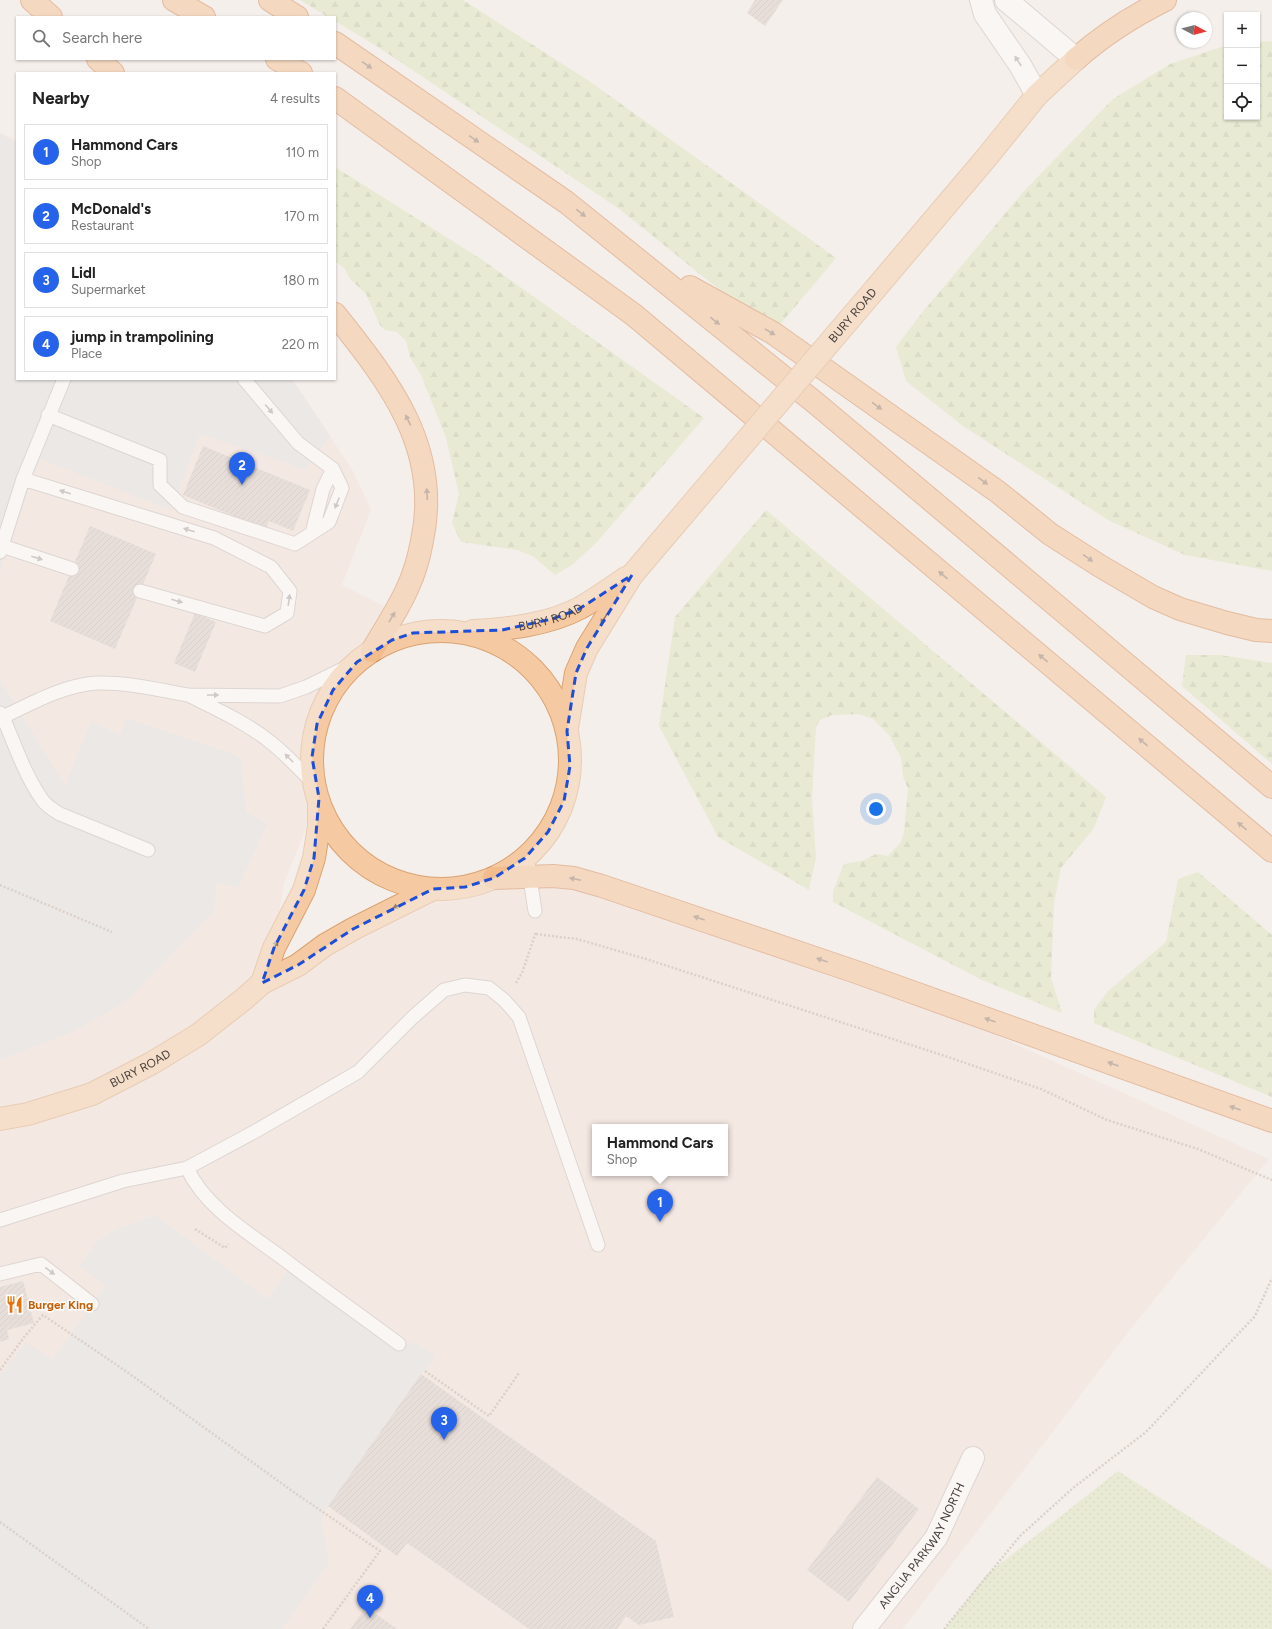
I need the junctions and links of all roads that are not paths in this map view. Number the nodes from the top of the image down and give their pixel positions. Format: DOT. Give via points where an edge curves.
graph roads {
  1 [pos="32,0"];
  2 [pos="174,0"];
  3 [pos="270,0"];
  4 [pos="981,0"];
  5 [pos="1006,0"];
  6 [pos="1165,0"];
  7 [pos="50,16"];
  8 [pos="202,16"];
  9 [pos="296,16"];
  10 [pos="336,44"];
  11 [pos="1076,59"];
  12 [pos="99,60"];
  13 [pos="279,60"];
  14 [pos="113,72"];
  15 [pos="299,72"];
  16 [pos="1037,96"];
  17 [pos="336,99"];
  18 [pos="638,259"];
  19 [pos="336,315"];
  20 [pos="64,380"];
  21 [pos="245,380"];
  22 [pos="48,415"];
  23 [pos="22,479"];
  24 [pos="1,549"];
  25 [pos="72,569"];
  26 [pos="632,574"];
  27 [pos="140,591"];
  28 [pos="459,631"];
  29 [pos="1272,631"];
  30 [pos="364,656"];
  31 [pos="188,695"];
  32 [pos="1,716"];
  33 [pos="567,731"];
  34 [pos="1272,787"];
  35 [pos="318,792"];
  36 [pos="148,850"];
  37 [pos="1272,851"];
  38 [pos="527,867"];
  39 [pos="494,878"];
  40 [pos="433,889"];
  41 [pos="535,911"];
  42 [pos="262,983"];
  43 [pos="0,1119"];
  44 [pos="1272,1121"];
  45 [pos="187,1168"];
  46 [pos="0,1220"];
  47 [pos="598,1245"];
  48 [pos="0,1274"];
  49 [pos="92,1304"];
  50 [pos="399,1344"];
  51 [pos="973,1458"];
  52 [pos="864,1629"];
  1 -- 7 [label="highway"];
  2 -- 8 [label="highway"];
  3 -- 9 [label="highway"];
  16 -- 4 [label="street, one-way" via="1020,65 985,14"];
  5 -- 11 [label="street"];
  6 -- 11 [label="highway" via="1128,20"];
  10 -- 18 [label="highway, one-way" via="566,202"];
  11 -- 16 [label="main road, BURY ROAD"];
  12 -- 14 [label="highway"];
  13 -- 15 [label="highway"];
  16 -- 26 [label="main road, BURY ROAD, bridge"];
  37 -- 17 [label="highway, one-way" via="634,315"];
  18 -- 29 [label="highway, one-way" via="773,333 998,492 1050,534 1100,566 1153,597 1180,609 1256,630"];
  18 -- 34 [label="highway, one-way" via="824,410"];
  30 -- 19 [label="highway, one-way" via="402,600 417,566 426,526 427,490 421,457 410,423 393,392"];
  20 -- 22 [label="lane"];
  21 -- 22 [label="lane, one-way" via="298,443 333,469 323,489 312,533 295,544 183,507 160,485 160,460"];
  22 -- 23 [label="lane"];
  23 -- 24 [label="lane"];
  27 -- 23 [label="lane, one-way" via="265,626 287,613 290,591 271,567 214,538"];
  24 -- 25 [label="lane, one-way"];
  26 -- 28 [label="main road, BURY ROAD" via="579,609 552,619 502,630"];
  26 -- 33 [label="main road, BURY ROAD, one-way" via="581,660 576,673"];
  28 -- 30 [label="main road" via="413,633 392,640"];
  28 -- 33 [label="main road" via="489,640 516,654 539,676 557,702"];
  31 -- 30 [label="lane, one-way" via="280,696 306,687"];
  30 -- 35 [label="main road" via="332,690 317,724 312,757"];
  31 -- 32 [label="lane" via="98,683 62,690"];
  35 -- 31 [label="lane, one-way" via="290,759 269,740"];
  32 -- 36 [label="lane" via="32,783 41,799 50,808"];
  33 -- 38 [label="main road" via="570,766 564,801"];
  35 -- 40 [label="main road" via="323,812 342,842 367,866 398,882"];
  42 -- 35 [label="main road, BURY ROAD, one-way" via="274,948 304,890 314,858 319,826"];
  38 -- 39 [label="highway"];
  38 -- 41 [label="lane"];
  44 -- 38 [label="highway, one-way" via="658,904 574,878 553,876"];
  39 -- 40 [label="main road" via="465,887"];
  40 -- 42 [label="main road, BURY ROAD, one-way" via="353,929 298,965"];
  42 -- 43 [label="main road, BURY ROAD" via="198,1036 152,1063 92,1094 28,1114"];
  45 -- 46 [label="lane" via="123,1181"];
  45 -- 47 [label="lane" via="358,1072 444,990 465,985 489,988 519,1017"];
  45 -- 50 [label="lane" via="193,1181 212,1203 240,1227"];
  48 -- 49 [label="lane, one-way" via="41,1264"];
  51 -- 52 [label="street, ANGLIA PARKWAY NORTH" via="936,1538"];
}
